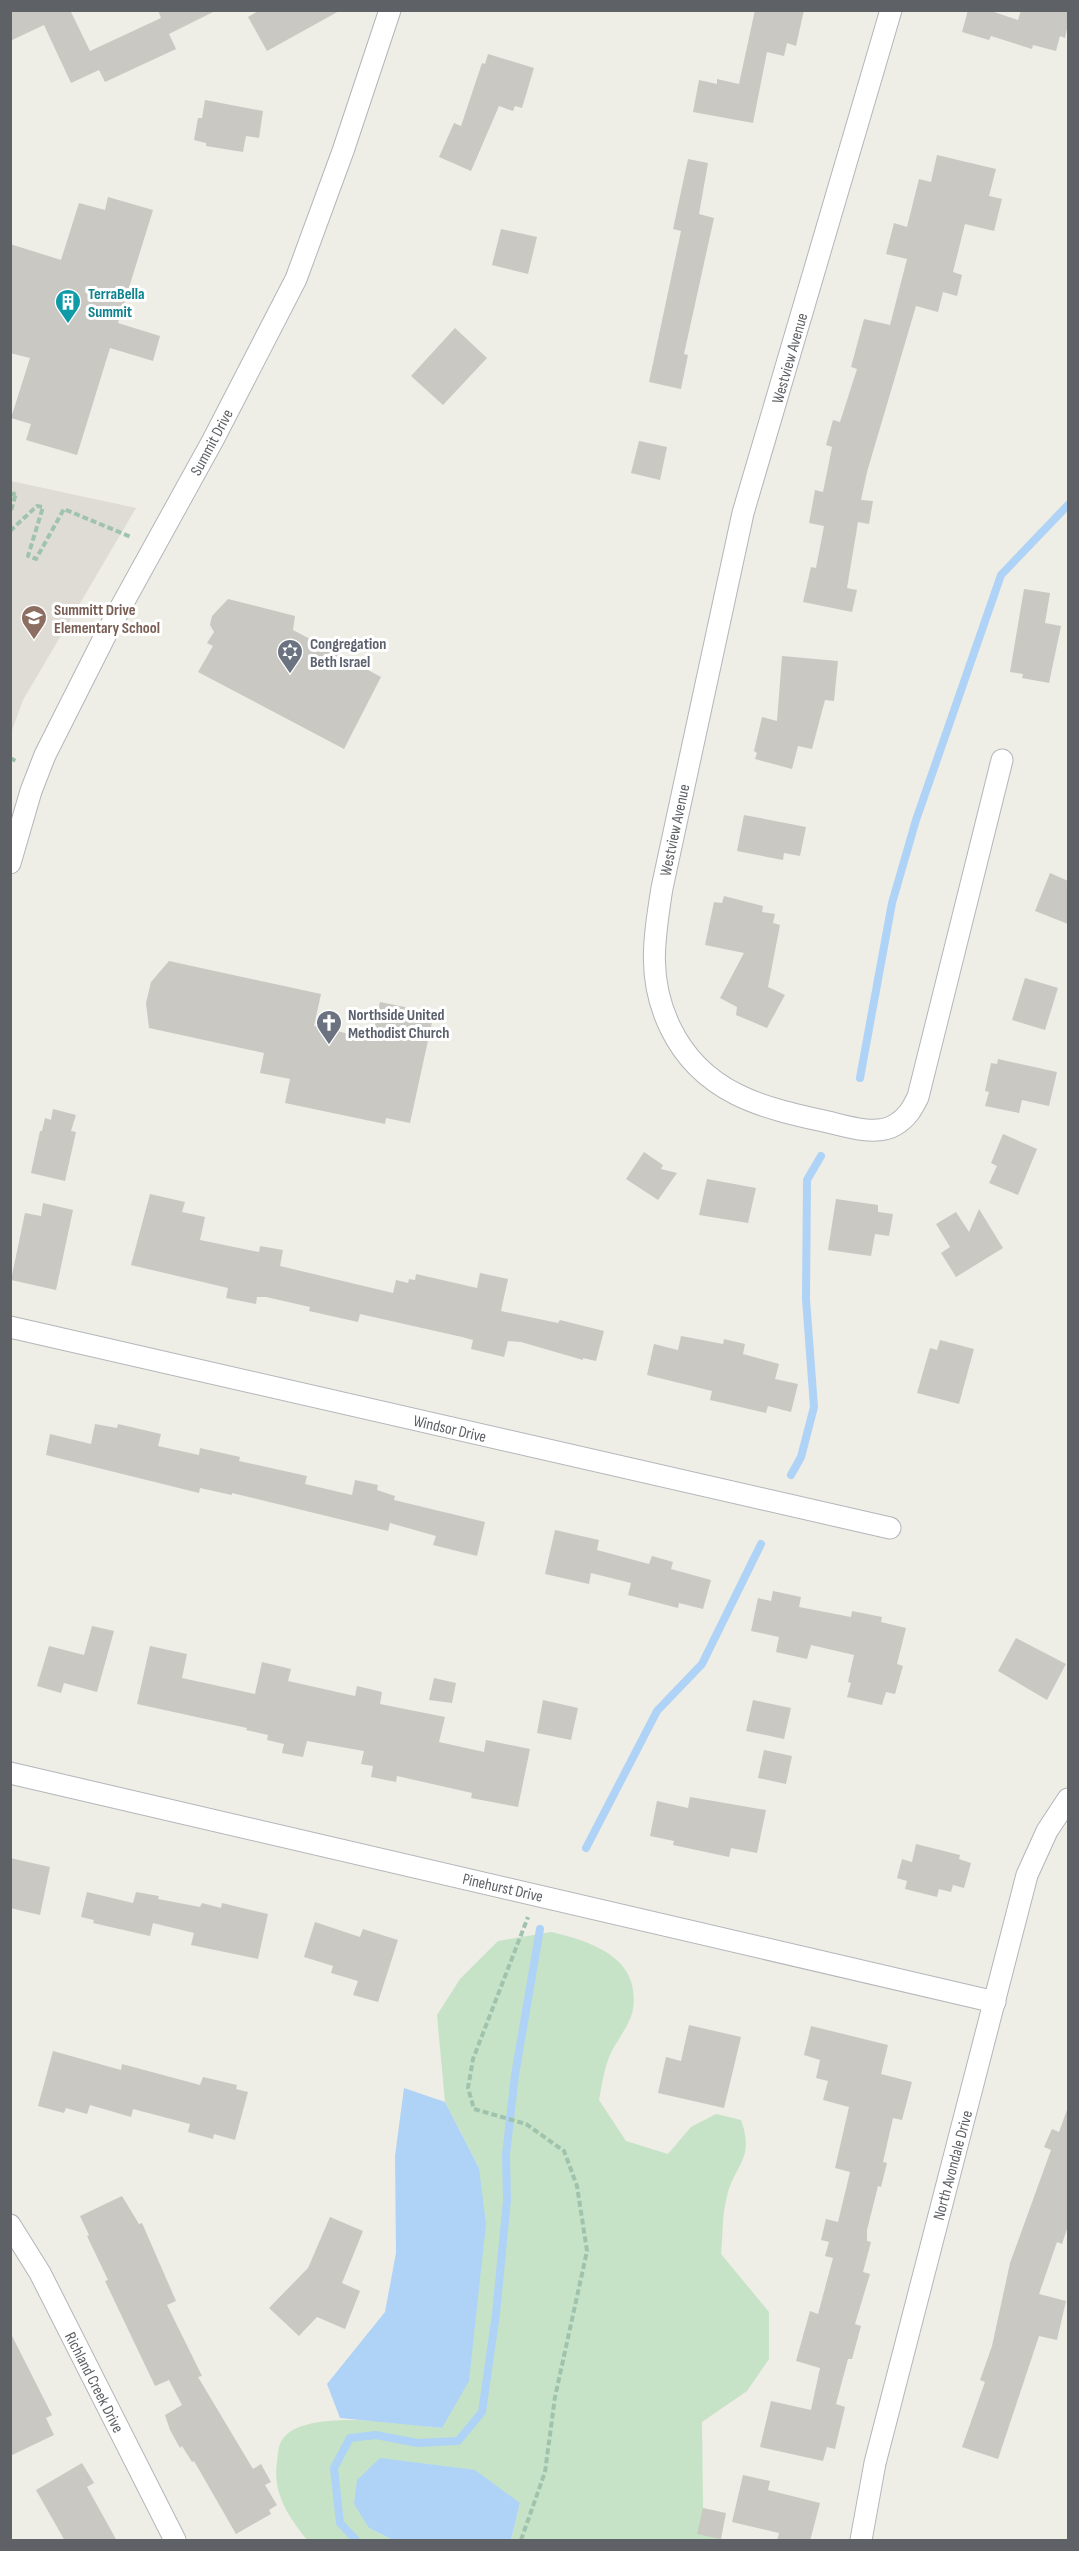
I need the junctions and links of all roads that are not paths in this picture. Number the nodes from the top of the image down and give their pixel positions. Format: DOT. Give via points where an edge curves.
graph roads {
  1 [pos="390,10"];
  2 [pos="891,10"];
  3 [pos="1002,760"];
  4 [pos="10,863"];
  5 [pos="10,1327"];
  6 [pos="890,1528"];
  7 [pos="10,1773"];
  8 [pos="1068,1799"];
  9 [pos="995,2001"];
  10 [pos="10,2225"];
  11 [pos="175,2541"];
  12 [pos="861,2541"];
  1 -- 4 [label="street, Summit Drive" via="296,279 45,755"];
  2 -- 3 [label="street, Westview Avenue" via="744,513 662,888 652,947 654,976 670,1027 686,1054 730,1092 765,1108 874,1130 894,1126 909,1115 918,1097"];
  5 -- 6 [label="street, Windsor Drive"];
  7 -- 9 [label="street, Pinehurst Drive"];
  8 -- 9 [label="street, North Avondale Drive" via="1047,1831 1027,1875"];
  9 -- 12 [label="street, North Avondale Drive" via="875,2463"];
  10 -- 11 [label="street, Richland Creek Drive" via="40,2273"];
}
